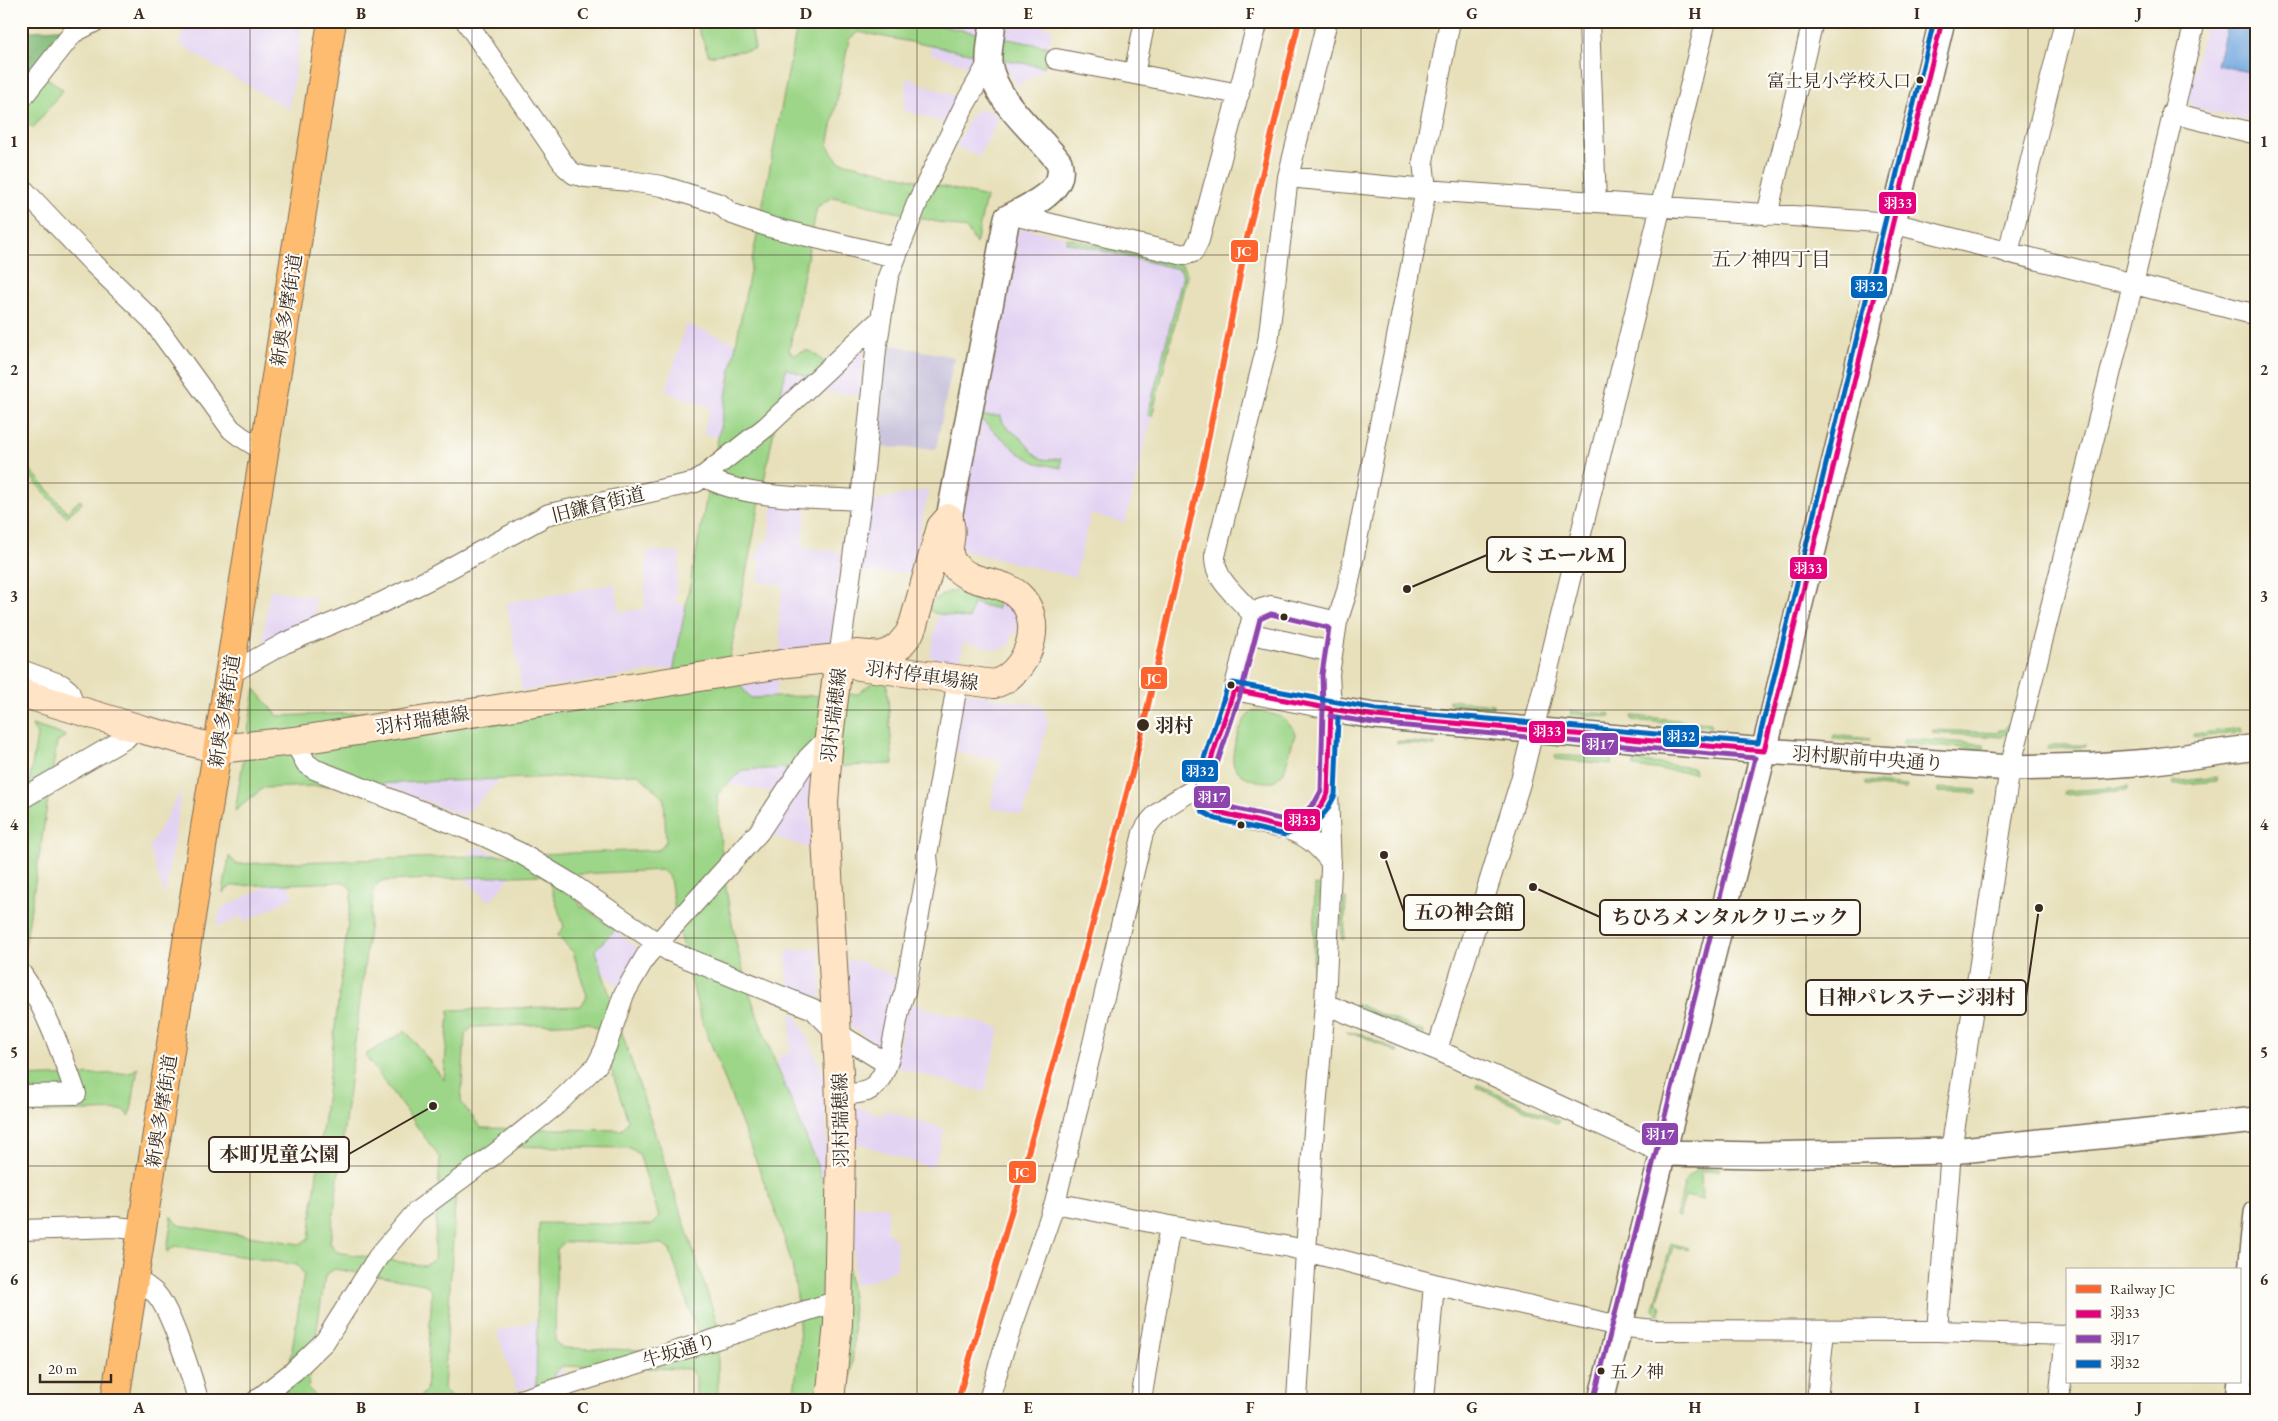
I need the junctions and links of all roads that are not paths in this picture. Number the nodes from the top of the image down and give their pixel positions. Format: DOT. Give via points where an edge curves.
graph roads {
  1 [pos="96,21"];
  2 [pos="332,21"];
  3 [pos="466,21"];
  4 [pos="993,21"];
  5 [pos="1144,21"];
  6 [pos="1258,21"];
  7 [pos="1327,21"];
  8 [pos="1450,21"];
  9 [pos="1590,21"];
  10 [pos="1706,21"];
  11 [pos="1813,21"];
  12 [pos="1942,21"];
  13 [pos="2064,21"];
  14 [pos="2195,21"];
  15 [pos="1056,59"];
  16 [pos="989,62"];
  17 [pos="1134,74"];
  18 [pos="1239,94"];
  19 [pos="21,99"];
  20 [pos="2172,113"];
  21 [pos="2257,134"];
  22 [pos="1288,178"];
  23 [pos="21,187"];
  24 [pos="1426,190"];
  25 [pos="1596,202"];
  26 [pos="1662,207"];
  27 [pos="1013,215"];
  28 [pos="1767,215"];
  29 [pos="1892,223"];
  30 [pos="2008,253"];
  31 [pos="895,257"];
  32 [pos="2132,284"];
  33 [pos="2257,315"];
  34 [pos="880,320"];
  35 [pos="264,450"];
  36 [pos="703,476"];
  37 [pos="861,500"];
  38 [pos="949,518"];
  39 [pos="974,577"];
  40 [pos="920,601"];
  41 [pos="1337,622"];
  42 [pos="1250,624"];
  43 [pos="1332,652"];
  44 [pos="839,658"];
  45 [pos="21,670"];
  46 [pos="231,673"];
  47 [pos="958,680"];
  48 [pos="1234,690"];
  49 [pos="21,693"];
  50 [pos="75,709"];
  51 [pos="1331,709"];
  52 [pos="135,727"];
  53 [pos="1532,730"];
  54 [pos="829,736"];
  55 [pos="294,741"];
  56 [pos="2257,747"];
  57 [pos="218,749"];
  58 [pos="1764,751"];
  59 [pos="2010,768"];
  60 [pos="1203,784"];
  61 [pos="1328,793"];
  62 [pos="21,799"];
  63 [pos="1285,828"];
  64 [pos="1331,862"];
  65 [pos="657,944"];
  66 [pos="21,973"];
  67 [pos="1325,1004"];
  68 [pos="837,1033"];
  69 [pos="1437,1050"];
  70 [pos="886,1063"];
  71 [pos="840,1095"];
  72 [pos="21,1096"];
  73 [pos="2257,1120"];
  74 [pos="1951,1150"];
  75 [pos="1662,1153"];
  76 [pos="1054,1203"];
  77 [pos="2257,1213"];
  78 [pos="1170,1226"];
  79 [pos="21,1230"];
  80 [pos="142,1230"];
  81 [pos="1307,1250"];
  82 [pos="134,1277"];
  83 [pos="1434,1284"];
  84 [pos="838,1300"];
  85 [pos="1619,1326"];
  86 [pos="1937,1331"];
  87 [pos="1824,1332"];
  88 [pos="2066,1335"];
  89 [pos="2242,1337"];
  90 [pos="2240,1368"];
  91 [pos="2239,1384"];
  92 [pos="115,1400"];
  93 [pos="198,1400"];
  94 [pos="257,1400"];
  95 [pos="520,1400"];
  96 [pos="830,1400"];
  97 [pos="990,1400"];
  98 [pos="1141,1400"];
  99 [pos="1297,1400"];
  100 [pos="1424,1400"];
  101 [pos="1600,1400"];
  102 [pos="1817,1400"];
  103 [pos="2059,1400"];
  104 [pos="2238,1400"];
  1 -- 19 [label="street" via="73,33"];
  2 -- 35 [label="main road, 新奥多摩街道"];
  3 -- 31 [label="street" via="574,174 662,186 720,204 730,213 770,227"];
  4 -- 16 [label="street"];
  5 -- 17 [label="street"];
  6 -- 18 [label="street"];
  7 -- 22 [label="street"];
  8 -- 24 [label="street" via="1423,162"];
  9 -- 25 [label="street"];
  10 -- 26 [label="street"];
  11 -- 28 [label="street"];
  12 -- 29 [label="street"];
  13 -- 30 [label="street"];
  14 -- 20 [label="street"];
  15 -- 17 [label="street"];
  16 -- 27 [label="street" via="1001,96 1059,162 1061,175 1056,186"];
  16 -- 31 [label="street" via="918,201"];
  17 -- 18 [label="street"];
  18 -- 27 [label="street" via="1193,252 1184,255"];
  20 -- 21 [label="street"];
  20 -- 32 [label="street"];
  22 -- 24 [label="street"];
  22 -- 42 [label="street" via="1268,342 1214,567"];
  23 -- 35 [label="street" via="152,320 232,428"];
  24 -- 25 [label="street"];
  24 -- 41 [label="street" via="1347,591"];
  25 -- 26 [label="street"];
  26 -- 28 [label="street"];
  26 -- 53 [label="street"];
  27 -- 38 [label="street" via="1007,218"];
  28 -- 29 [label="street"];
  29 -- 30 [label="street"];
  29 -- 58 [label="street"];
  30 -- 32 [label="street"];
  31 -- 34 [label="street"];
  32 -- 33 [label="street"];
  32 -- 59 [label="street"];
  34 -- 36 [label="street, 旧鎌倉街道" via="766,427"];
  34 -- 37 [label="street"];
  35 -- 46 [label="main road, 新奥多摩街道"];
  36 -- 37 [label="street" via="718,484 766,493"];
  36 -- 46 [label="street, 旧鎌倉街道" via="689,484 549,514 432,578 382,603 285,643"];
  37 -- 44 [label="street"];
  38 -- 39 [label="main road, 羽村停車場線" via="952,530 949,555 957,568"];
  38 -- 40 [label="main road, 羽村停車場線" via="941,527"];
  39 -- 40 [label="main road" via="943,585"];
  39 -- 47 [label="main road, 羽村停車場線" via="1002,585 1023,600 1030,611 1032,637 1023,660 1002,682 985,684"];
  40 -- 44 [label="main road, 羽村停車場線" via="909,634 891,652 880,656 857,654"];
  41 -- 42 [label="street" via="1271,606 1261,609"];
  41 -- 43 [label="street"];
  42 -- 43 [label="street"];
  42 -- 48 [label="street"];
  43 -- 51 [label="street" via="1329,674"];
  44 -- 47 [label="main road, 羽村停車場線" via="856,665"];
  44 -- 54 [label="main road, 羽村瑞穂線"];
  44 -- 55 [label="main road, 羽村瑞穂線"];
  45 -- 50 [label="street" via="62,685 69,691"];
  46 -- 57 [label="main road, 新奥多摩街道"];
  47 -- 70 [label="street" via="906,992"];
  48 -- 51 [label="street"];
  48 -- 60 [label="street"];
  49 -- 50 [label="main road"];
  50 -- 52 [label="main road"];
  51 -- 53 [label="street, 羽村駅前中央通り"];
  51 -- 61 [label="street"];
  52 -- 57 [label="main road"];
  52 -- 62 [label="street" via="126,738"];
  53 -- 58 [label="street, 羽村駅前中央通り"];
  53 -- 69 [label="street" via="1521,780"];
  54 -- 65 [label="street" via="808,758 759,832"];
  54 -- 68 [label="main road, 羽村瑞穂線" via="824,826"];
  55 -- 57 [label="main road, 羽村瑞穂線"];
  55 -- 65 [label="street" via="306,763 314,769 513,850 570,883"];
  56 -- 59 [label="street, 羽村駅前中央通り" via="2149,762"];
  57 -- 80 [label="main road, 新奥多摩街道"];
  58 -- 59 [label="street, 羽村駅前中央通り"];
  58 -- 75 [label="street"];
  59 -- 74 [label="street"];
  60 -- 63 [label="street" via="1202,798 1218,812"];
  60 -- 76 [label="street" via="1156,814 1143,833"];
  61 -- 63 [label="street" via="1312,816"];
  61 -- 64 [label="street"];
  63 -- 64 [label="street" via="1306,836"];
  64 -- 67 [label="street"];
  65 -- 68 [label="street" via="813,1009"];
  65 -- 94 [label="street" via="646,956 624,994 597,1065 496,1153 416,1212 378,1257 325,1341"];
  66 -- 72 [label="street" via="40,1003 76,1094"];
  67 -- 69 [label="street"];
  67 -- 81 [label="street"];
  68 -- 70 [label="street"];
  68 -- 71 [label="main road, 羽村瑞穂線"];
  69 -- 75 [label="street"];
  70 -- 71 [label="street" via="876,1085 869,1090"];
  71 -- 84 [label="main road, 羽村瑞穂線"];
  73 -- 74 [label="street"];
  74 -- 75 [label="street" via="1758,1155"];
  74 -- 86 [label="street"];
  75 -- 85 [label="street"];
  76 -- 78 [label="street"];
  76 -- 97 [label="street"];
  77 -- 89 [label="street"];
  78 -- 81 [label="street"];
  78 -- 98 [label="street"];
  79 -- 80 [label="street" via="116,1227"];
  80 -- 82 [label="main road, 新奥多摩街道"];
  81 -- 83 [label="street"];
  81 -- 99 [label="street"];
  82 -- 92 [label="main road, 新奥多摩街道"];
  82 -- 93 [label="street" via="157,1295 165,1309"];
  83 -- 85 [label="street"];
  83 -- 100 [label="street"];
  84 -- 95 [label="street, 牛坂通り"];
  84 -- 96 [label="main road, 羽村瑞穂線"];
  85 -- 87 [label="street" via="1653,1330"];
  85 -- 101 [label="street"];
  86 -- 87 [label="street"];
  86 -- 88 [label="street"];
  87 -- 102 [label="street"];
  88 -- 103 [label="street"];
  89 -- 90 [label="street"];
  91 -- 104 [label="street"];
}
